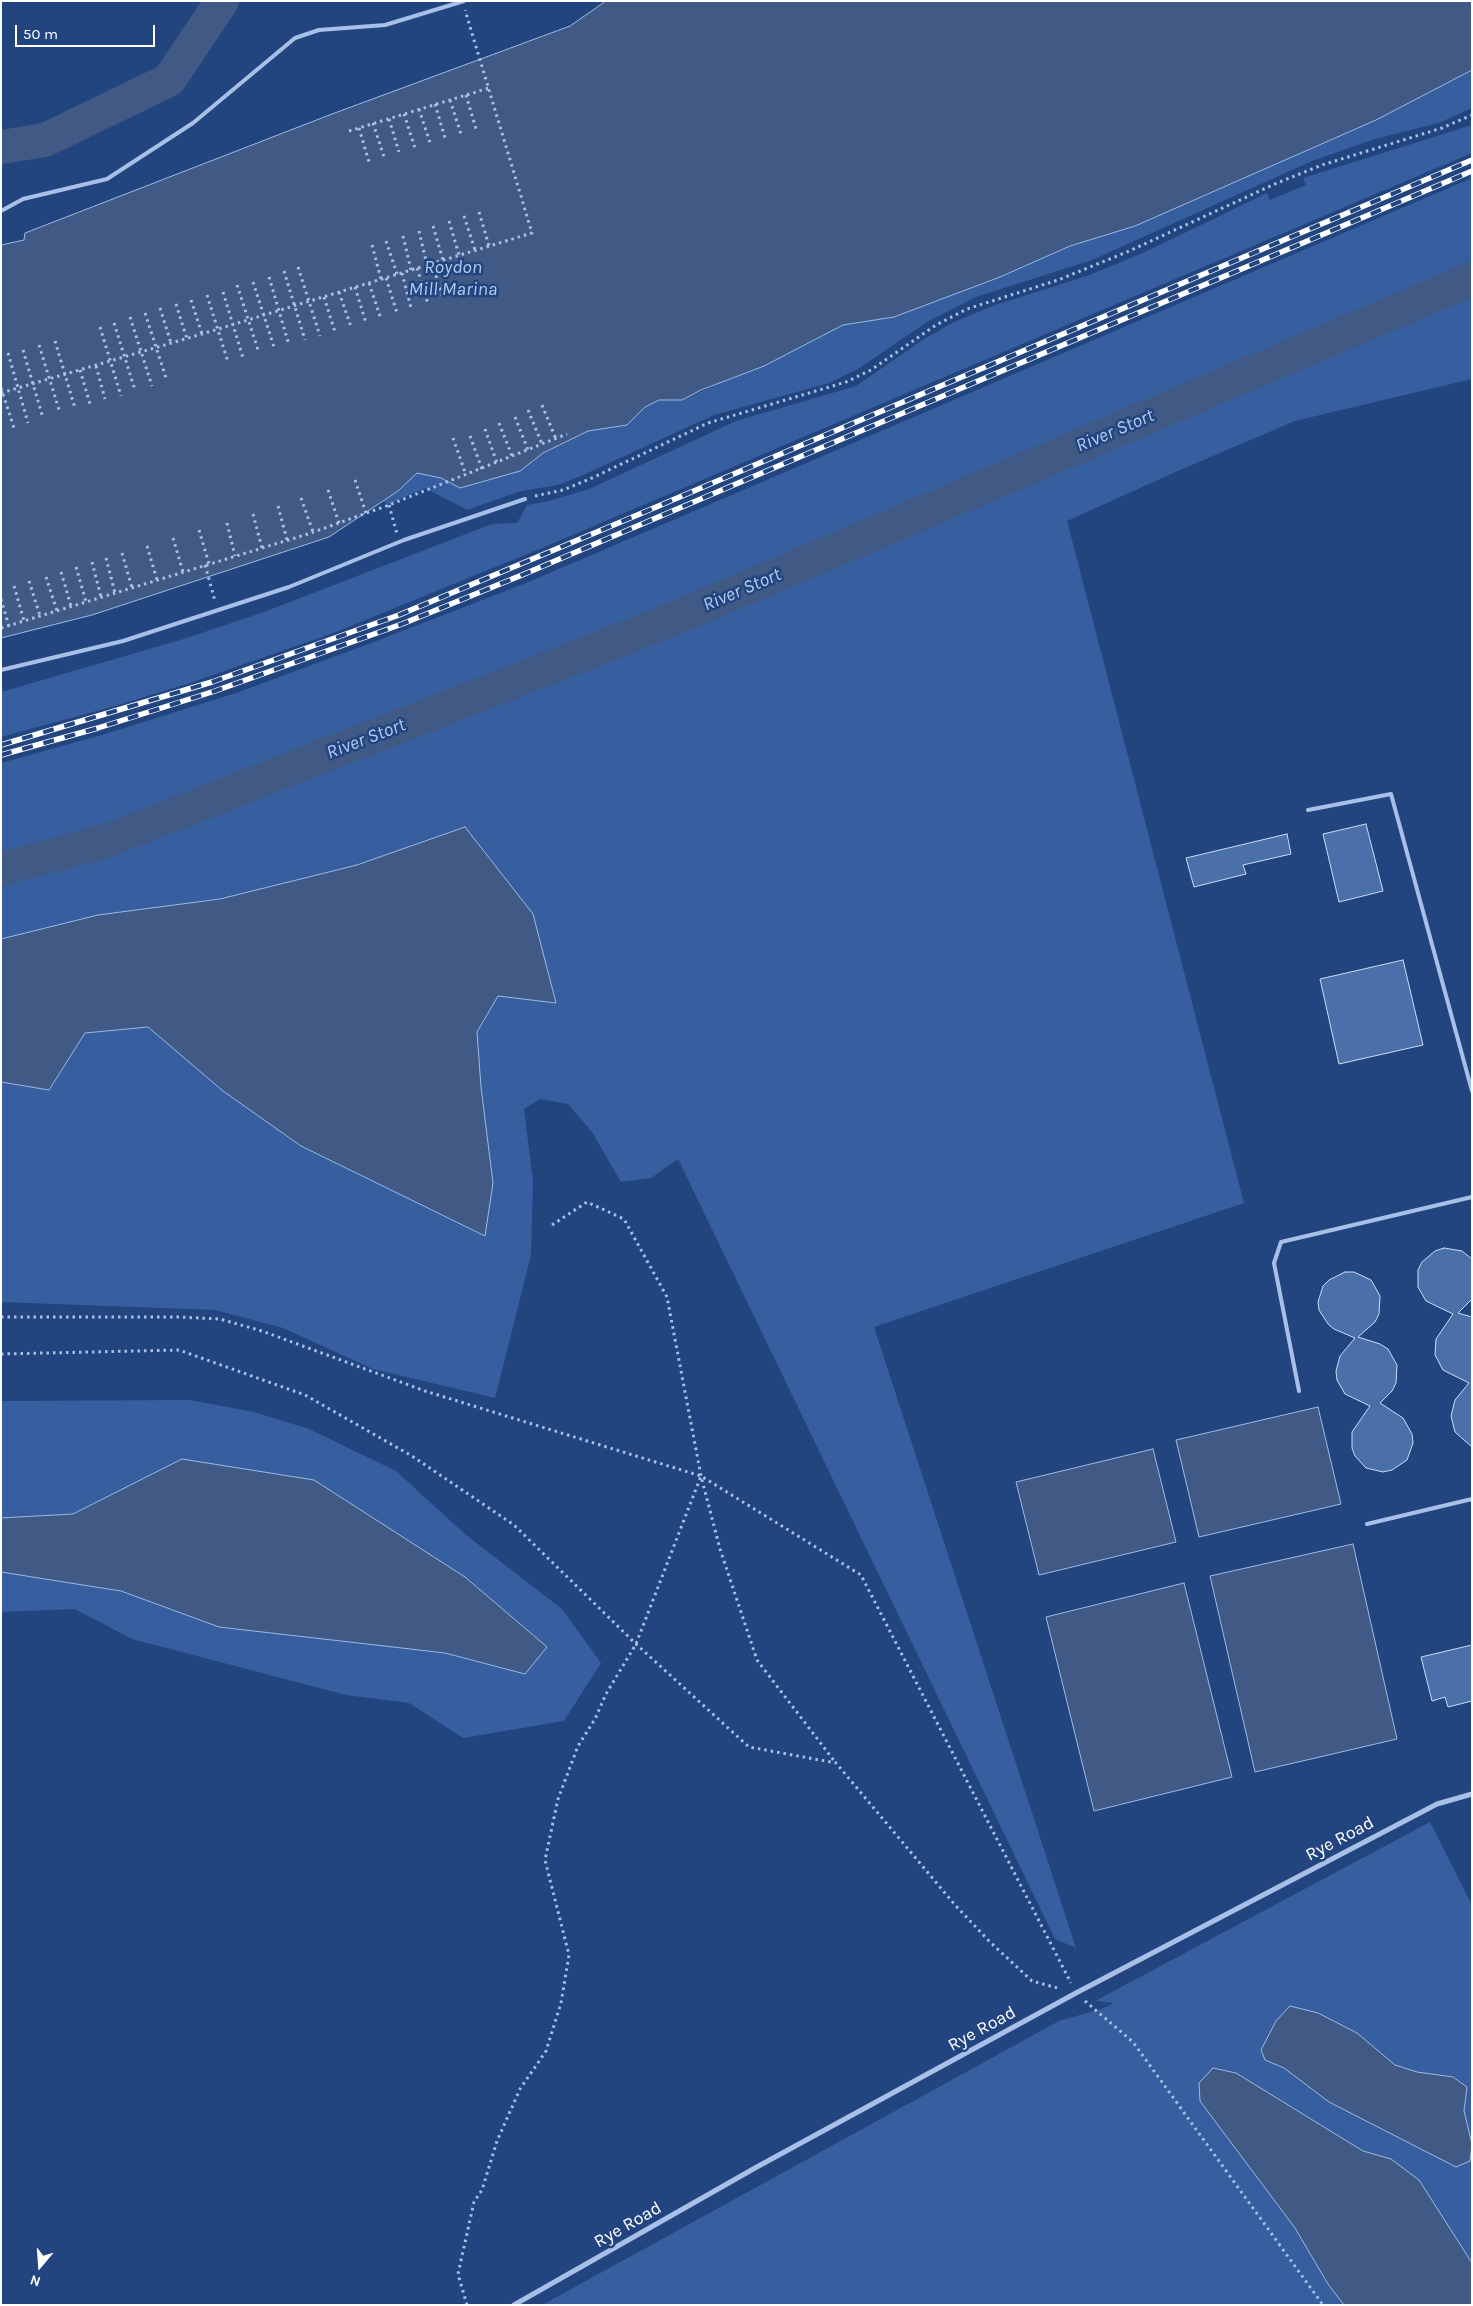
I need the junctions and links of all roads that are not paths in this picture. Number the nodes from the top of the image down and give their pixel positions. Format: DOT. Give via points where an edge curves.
graph roads {
  1 [pos="463,2"];
  2 [pos="1,211"];
  3 [pos="525,499"];
  4 [pos="1,670"];
  5 [pos="1308,810"];
  6 [pos="1472,1091"];
  7 [pos="1472,1198"];
  8 [pos="1299,1391"];
  9 [pos="1472,1499"];
  10 [pos="1367,1524"];
  11 [pos="1472,1794"];
  12 [pos="514,2305"];
  1 -- 2 [label="lane" via="385,25 319,30 295,38 193,123 108,179 22,199"];
  3 -- 4 [label="lane" via="399,542 289,587 123,641"];
  5 -- 6 [label="lane" via="1391,794"];
  7 -- 8 [label="lane" via="1280,1242 1274,1263"];
  9 -- 10 [label="lane"];
  11 -- 12 [label="street, Rye Road" via="1437,1804 1076,1993 755,2168"];
}
